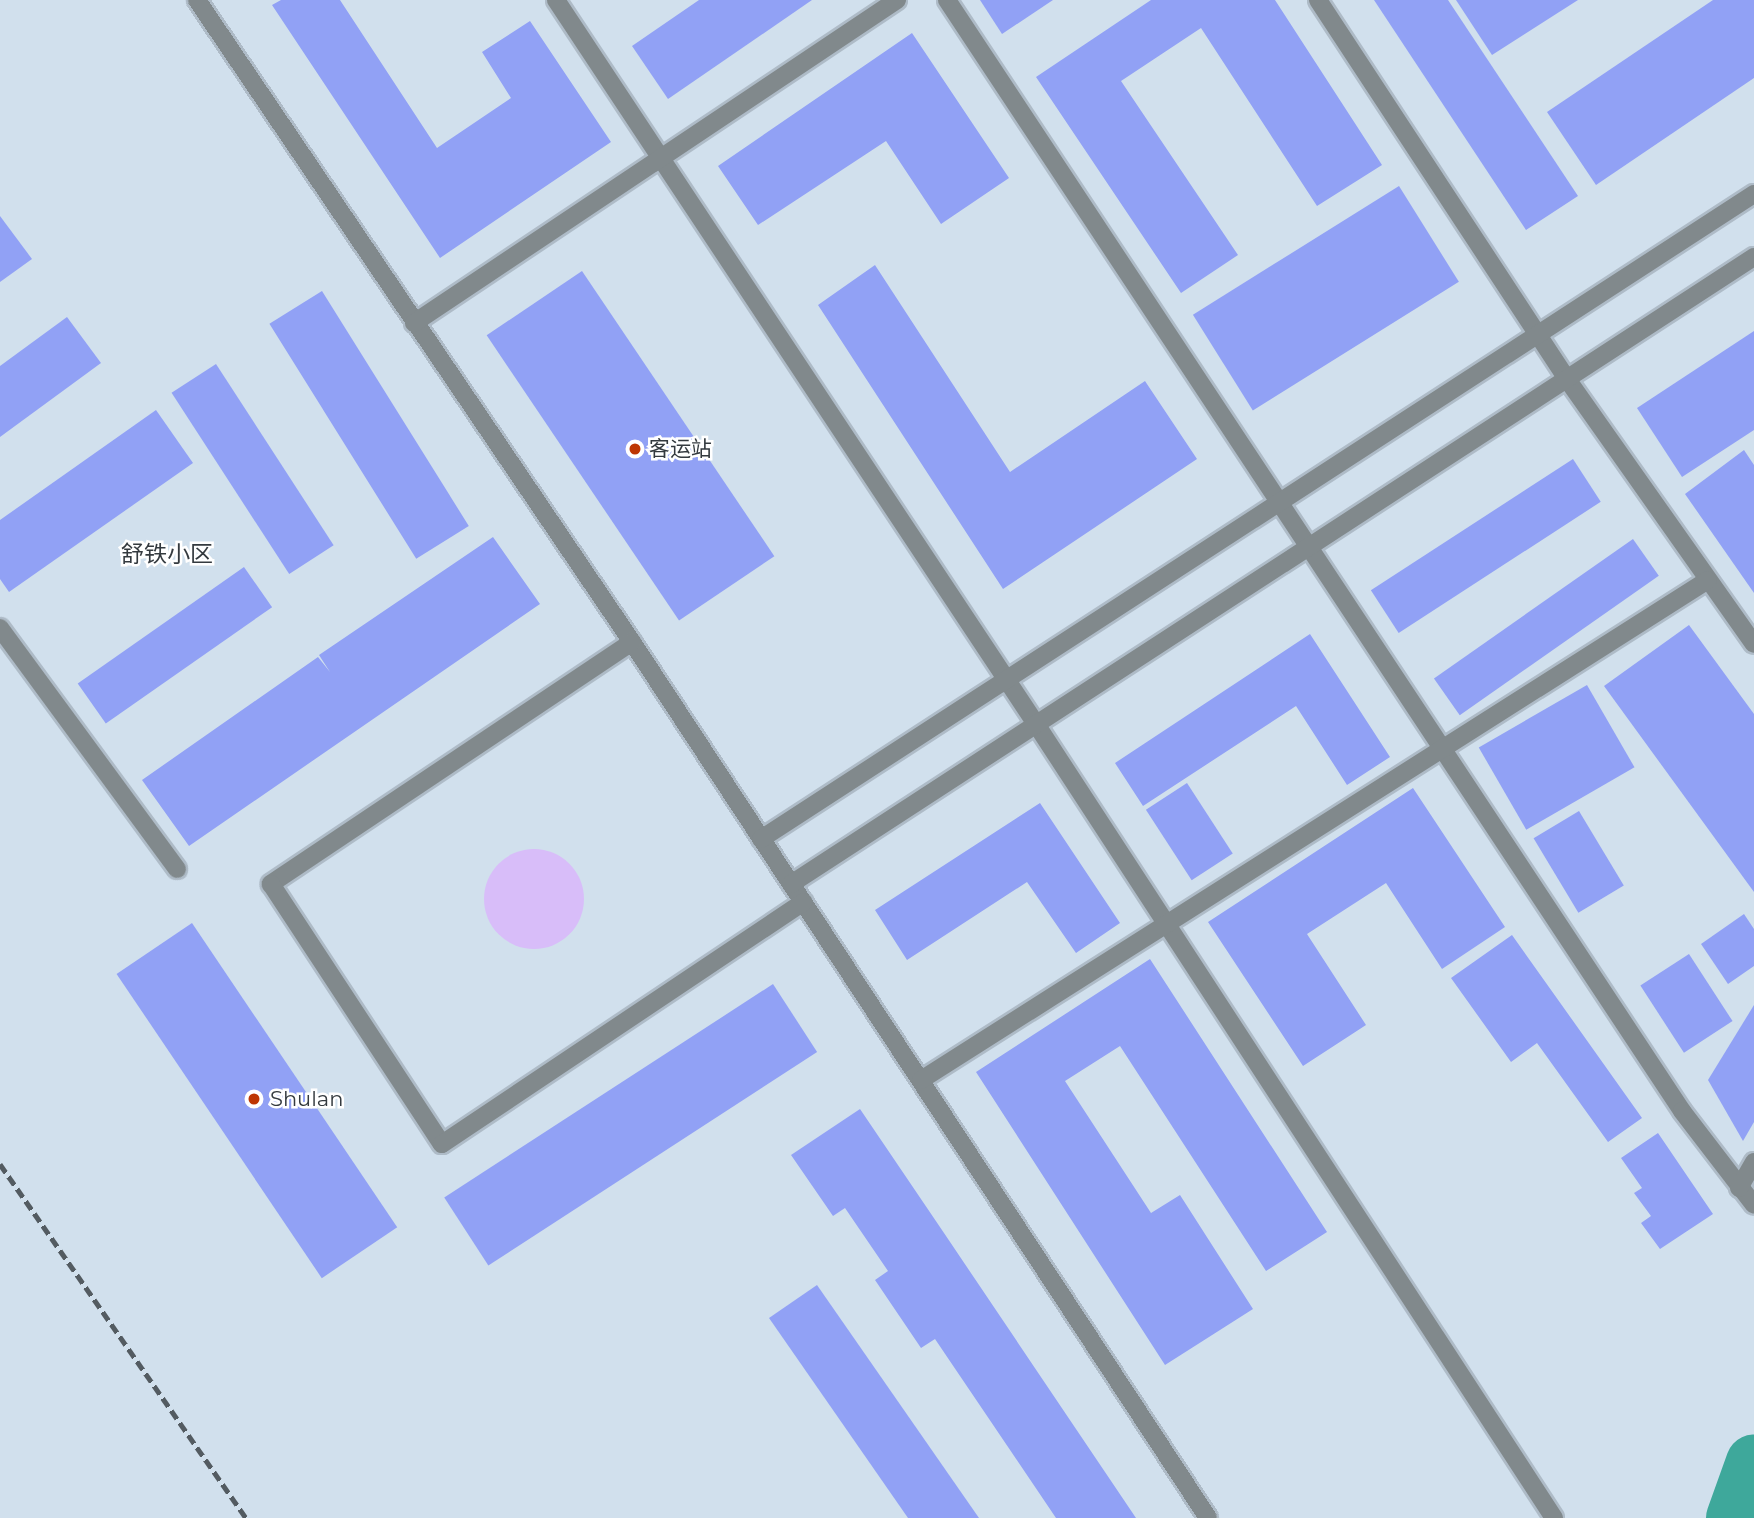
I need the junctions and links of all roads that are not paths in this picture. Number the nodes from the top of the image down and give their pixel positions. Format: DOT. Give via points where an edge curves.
graph roads {
  1 [pos="197,0"];
  2 [pos="556,0"];
  3 [pos="897,0"];
  4 [pos="947,0"];
  5 [pos="1318,0"];
  6 [pos="661,158"];
  7 [pos="1754,194"];
  8 [pos="1754,257"];
  9 [pos="414,323"];
  10 [pos="1537,334"];
  11 [pos="1567,379"];
  12 [pos="1277,503"];
  13 [pos="1307,548"];
  14 [pos="1708,580"];
  15 [pos="0,628"];
  16 [pos="632,642"];
  17 [pos="1754,644"];
  18 [pos="1006,679"];
  19 [pos="1036,724"];
  20 [pos="1441,750"];
  21 [pos="761,839"];
  22 [pos="177,869"];
  23 [pos="791,884"];
  24 [pos="803,902"];
  25 [pos="1167,924"];
  26 [pos="921,1080"];
  27 [pos="1754,1162"];
  28 [pos="1739,1188"];
  29 [pos="1754,1205"];
  30 [pos="1208,1518"];
  31 [pos="1554,1518"];
  1 -- 9 [label="street"];
  2 -- 6 [label="street"];
  3 -- 6 [label="street"];
  4 -- 12 [label="street"];
  5 -- 10 [label="street"];
  6 -- 9 [label="street"];
  6 -- 18 [label="street"];
  7 -- 10 [label="street"];
  8 -- 11 [label="street"];
  9 -- 16 [label="street"];
  10 -- 11 [label="street"];
  10 -- 12 [label="street"];
  11 -- 13 [label="street"];
  11 -- 14 [label="street"];
  12 -- 13 [label="street"];
  12 -- 18 [label="street"];
  13 -- 19 [label="street"];
  13 -- 20 [label="street"];
  14 -- 17 [label="street"];
  14 -- 20 [label="street"];
  15 -- 22 [label="street"];
  16 -- 21 [label="street"];
  16 -- 24 [label="street" via="271,884 442,1144"];
  18 -- 19 [label="street"];
  18 -- 21 [label="street"];
  19 -- 23 [label="street"];
  19 -- 25 [label="street"];
  20 -- 25 [label="street"];
  20 -- 28 [label="street" via="1682,1111"];
  21 -- 23 [label="street"];
  23 -- 24 [label="street"];
  24 -- 26 [label="street"];
  25 -- 26 [label="street"];
  25 -- 31 [label="street"];
  26 -- 30 [label="street"];
  27 -- 28 [label="street"];
  28 -- 29 [label="street"];
}
